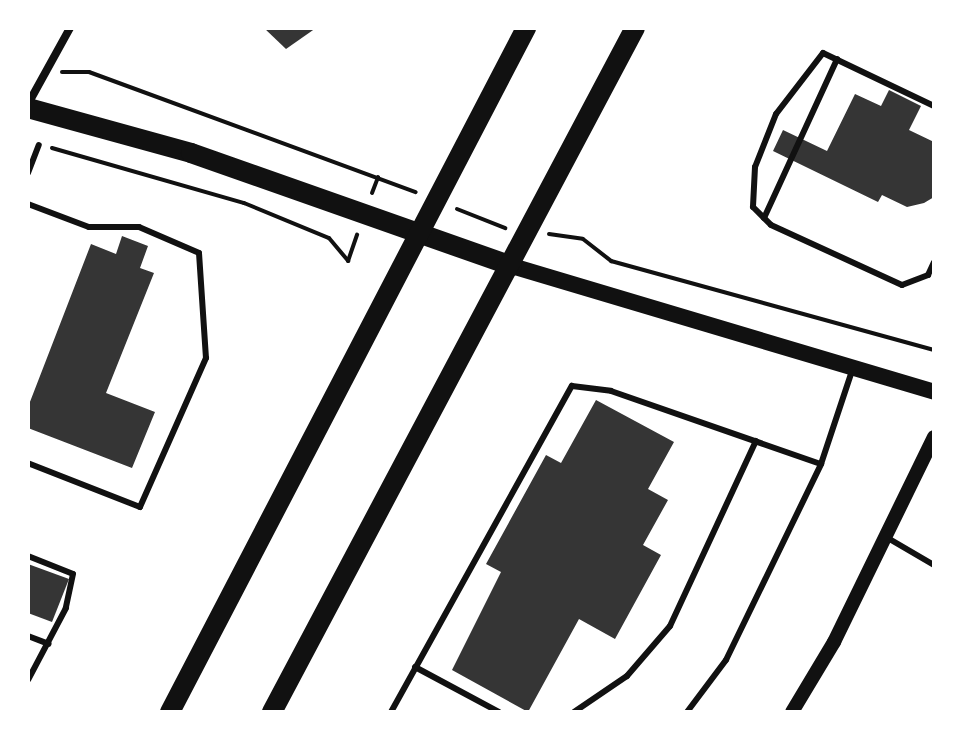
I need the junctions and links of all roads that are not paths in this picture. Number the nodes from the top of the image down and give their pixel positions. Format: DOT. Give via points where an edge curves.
graph roads {
  1 [pos="70,28"];
  2 [pos="526,28"];
  3 [pos="635,28"];
  4 [pos="837,59"];
  5 [pos="28,106"];
  6 [pos="934,106"];
  7 [pos="39,145"];
  8 [pos="28,173"];
  9 [pos="28,204"];
  10 [pos="764,218"];
  11 [pos="420,233"];
  12 [pos="934,262"];
  13 [pos="512,266"];
  14 [pos="853,367"];
  15 [pos="934,392"];
  16 [pos="934,437"];
  17 [pos="756,441"];
  18 [pos="28,463"];
  19 [pos="821,464"];
  20 [pos="886,537"];
  21 [pos="28,556"];
  22 [pos="934,565"];
  23 [pos="28,636"];
  24 [pos="49,644"];
  25 [pos="415,667"];
  26 [pos="28,680"];
  27 [pos="170,712"];
  28 [pos="272,712"];
  29 [pos="391,712"];
  30 [pos="499,712"];
  31 [pos="574,712"];
  32 [pos="687,712"];
  33 [pos="792,712"];
  1 -- 5 [label="street"];
  2 -- 11 [label="main road"];
  3 -- 13 [label="main road"];
  4 -- 6 [label="lane"];
  4 -- 10 [label="lane"];
  4 -- 10 [label="lane" via="823,53 776,114 755,167 753,207"];
  5 -- 11 [label="main road" via="191,153"];
  7 -- 8 [label="lane"];
  9 -- 18 [label="lane" via="89,227 139,227 199,253 206,358 140,507"];
  10 -- 12 [label="lane" via="902,285 928,275"];
  11 -- 13 [label="main road"];
  11 -- 27 [label="main road"];
  13 -- 14 [label="main road"];
  13 -- 28 [label="main road"];
  14 -- 15 [label="main road"];
  14 -- 19 [label="lane"];
  16 -- 20 [label="street"];
  17 -- 19 [label="lane"];
  17 -- 25 [label="lane" via="601,388 572,386"];
  17 -- 31 [label="lane" via="670,626 627,676"];
  19 -- 32 [label="lane" via="726,660"];
  20 -- 22 [label="lane"];
  20 -- 33 [label="street"];
  21 -- 24 [label="lane" via="73,574"];
  23 -- 24 [label="lane"];
  24 -- 26 [label="lane"];
  25 -- 29 [label="lane"];
  25 -- 30 [label="lane"];
}
